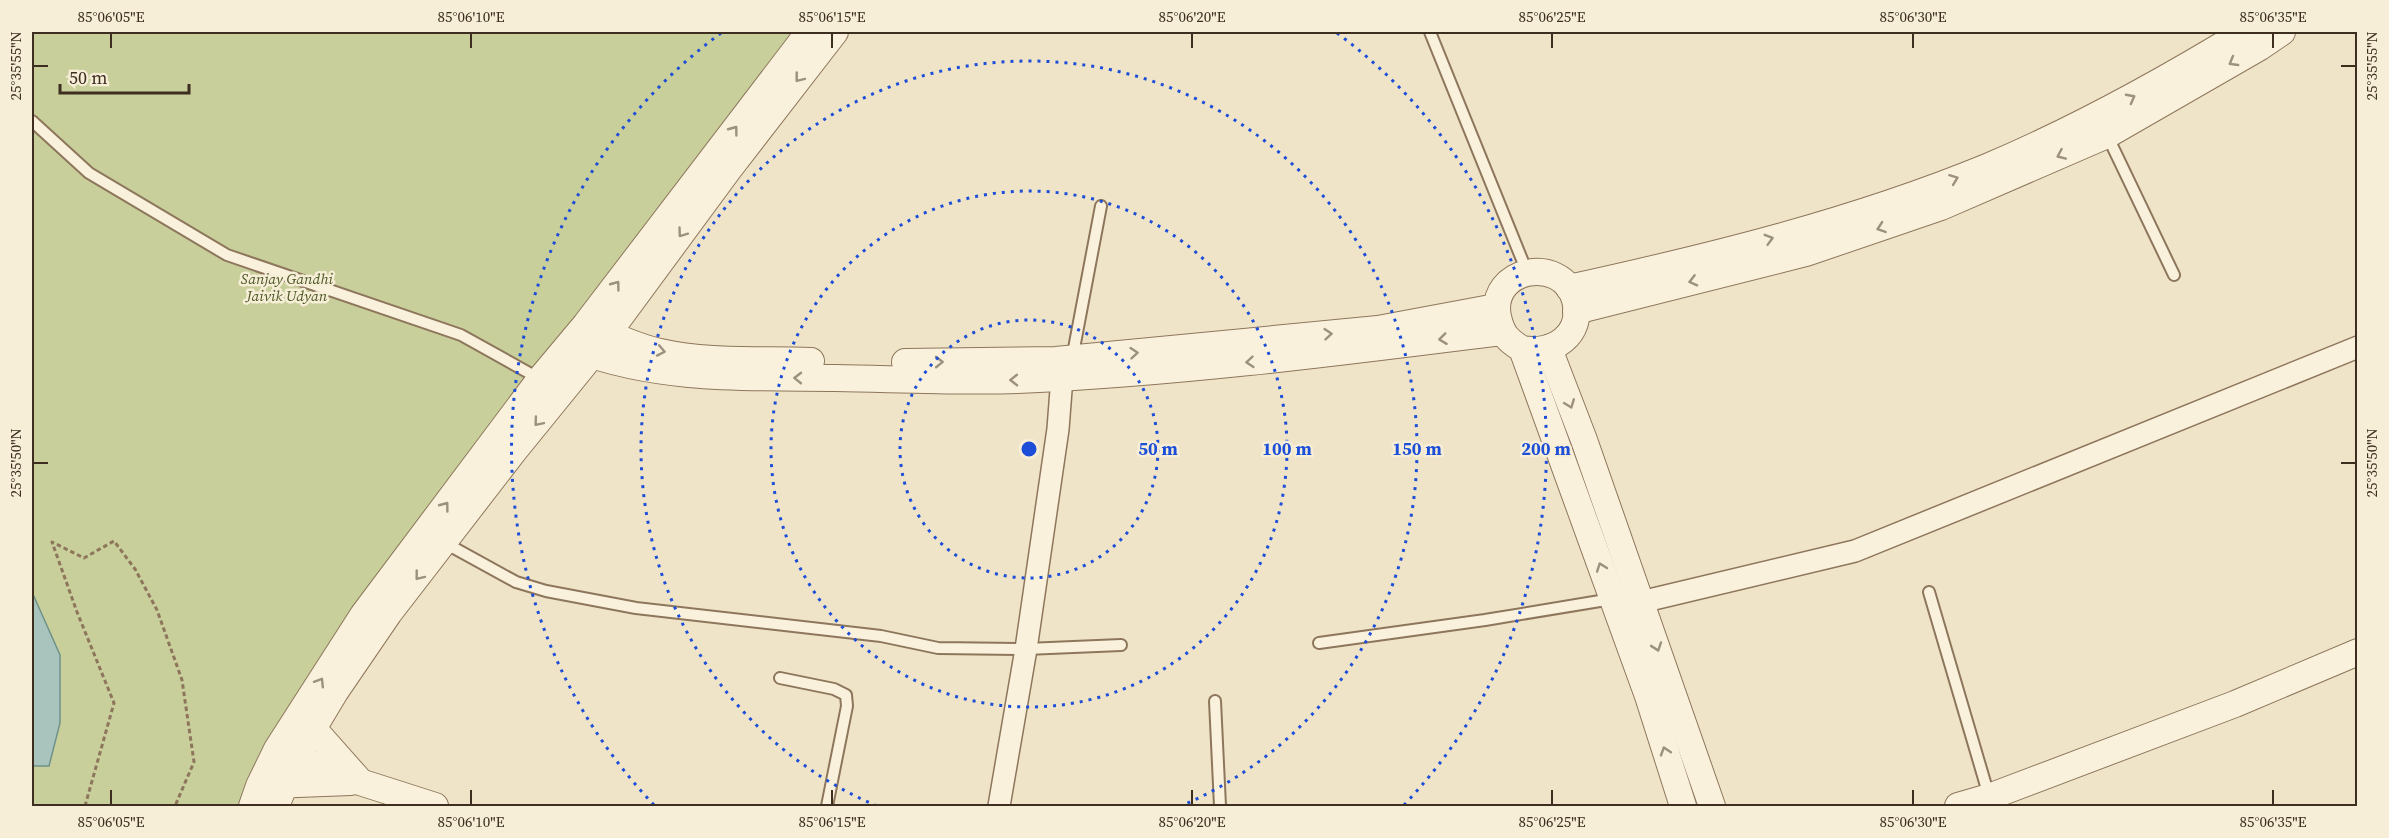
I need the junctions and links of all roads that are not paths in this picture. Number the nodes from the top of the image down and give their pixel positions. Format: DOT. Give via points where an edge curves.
graph roads {
  1 [pos="809,32"];
  2 [pos="835,32"];
  3 [pos="1430,32"];
  4 [pos="2244,32"];
  5 [pos="2282,32"];
  6 [pos="32,121"];
  7 [pos="2107,135"];
  8 [pos="1101,206"];
  9 [pos="1527,272"];
  10 [pos="2174,275"];
  11 [pos="1573,300"];
  12 [pos="1496,306"];
  13 [pos="597,329"];
  14 [pos="1502,332"];
  15 [pos="568,346"];
  16 [pos="2358,347"];
  17 [pos="1522,349"];
  18 [pos="1549,349"];
  19 [pos="592,355"];
  20 [pos="1067,368"];
  21 [pos="551,387"];
  22 [pos="445,543"];
  23 [pos="1929,592"];
  24 [pos="1612,598"];
  25 [pos="1641,602"];
  26 [pos="1319,643"];
  27 [pos="1121,645"];
  28 [pos="1026,649"];
  29 [pos="2358,652"];
  30 [pos="780,678"];
  31 [pos="1215,701"];
  32 [pos="307,721"];
  33 [pos="286,753"];
  34 [pos="360,782"];
  35 [pos="255,796"];
  36 [pos="281,796"];
  37 [pos="1989,797"];
  38 [pos="435,807"];
  39 [pos="827,807"];
  40 [pos="999,807"];
  41 [pos="1221,807"];
  42 [pos="1683,807"];
  43 [pos="1712,807"];
  44 [pos="1958,807"];
  13 -- 1 [label="street, one-way"];
  2 -- 13 [label="street, one-way"];
  3 -- 9 [label="lane"];
  11 -- 4 [label="street, one-way" via="1927,190 2081,124"];
  5 -- 7 [label="street, one-way"];
  6 -- 21 [label="lane" via="89,173 227,255 460,334"];
  7 -- 10 [label="lane"];
  7 -- 11 [label="street, one-way" via="1941,207 1806,253"];
  8 -- 20 [label="lane"];
  9 -- 11 [label="street" via="1551,274 1561,280"];
  9 -- 12 [label="street" via="1506,284"];
  11 -- 18 [label="street" via="1574,324 1560,344"];
  12 -- 14 [label="street"];
  20 -- 12 [label="street, one-way" via="1378,329"];
  13 -- 15 [label="street"];
  13 -- 19 [label="street"];
  13 -- 20 [label="street, one-way" via="660,352 708,358"];
  14 -- 17 [label="street"];
  14 -- 20 [label="street, one-way" via="1294,358"];
  15 -- 19 [label="street"];
  15 -- 21 [label="street"];
  16 -- 25 [label="street" via="1855,551"];
  17 -- 18 [label="street"];
  24 -- 17 [label="street, one-way"];
  18 -- 25 [label="street, one-way"];
  20 -- 19 [label="street, one-way" via="940,380 735,377 690,375 625,365"];
  19 -- 21 [label="street"];
  20 -- 28 [label="street"];
  21 -- 22 [label="street, one-way" via="514,451"];
  32 -- 21 [label="street, one-way" via="363,615"];
  22 -- 28 [label="lane" via="516,582 636,608 881,636 938,648"];
  22 -- 32 [label="street, one-way" via="389,613 335,692"];
  23 -- 37 [label="lane"];
  24 -- 26 [label="lane"];
  42 -- 24 [label="street, one-way"];
  25 -- 43 [label="street, one-way"];
  27 -- 28 [label="lane"];
  28 -- 40 [label="street"];
  29 -- 37 [label="street" via="2235,704"];
  30 -- 39 [label="lane" via="846,695 846,715"];
  31 -- 41 [label="lane"];
  32 -- 33 [label="street"];
  32 -- 34 [label="street"];
  33 -- 34 [label="street"];
  33 -- 35 [label="street"];
  33 -- 36 [label="street"];
  34 -- 36 [label="street"];
  34 -- 38 [label="street"];
  35 -- 36 [label="street"];
  37 -- 44 [label="street"];
}
